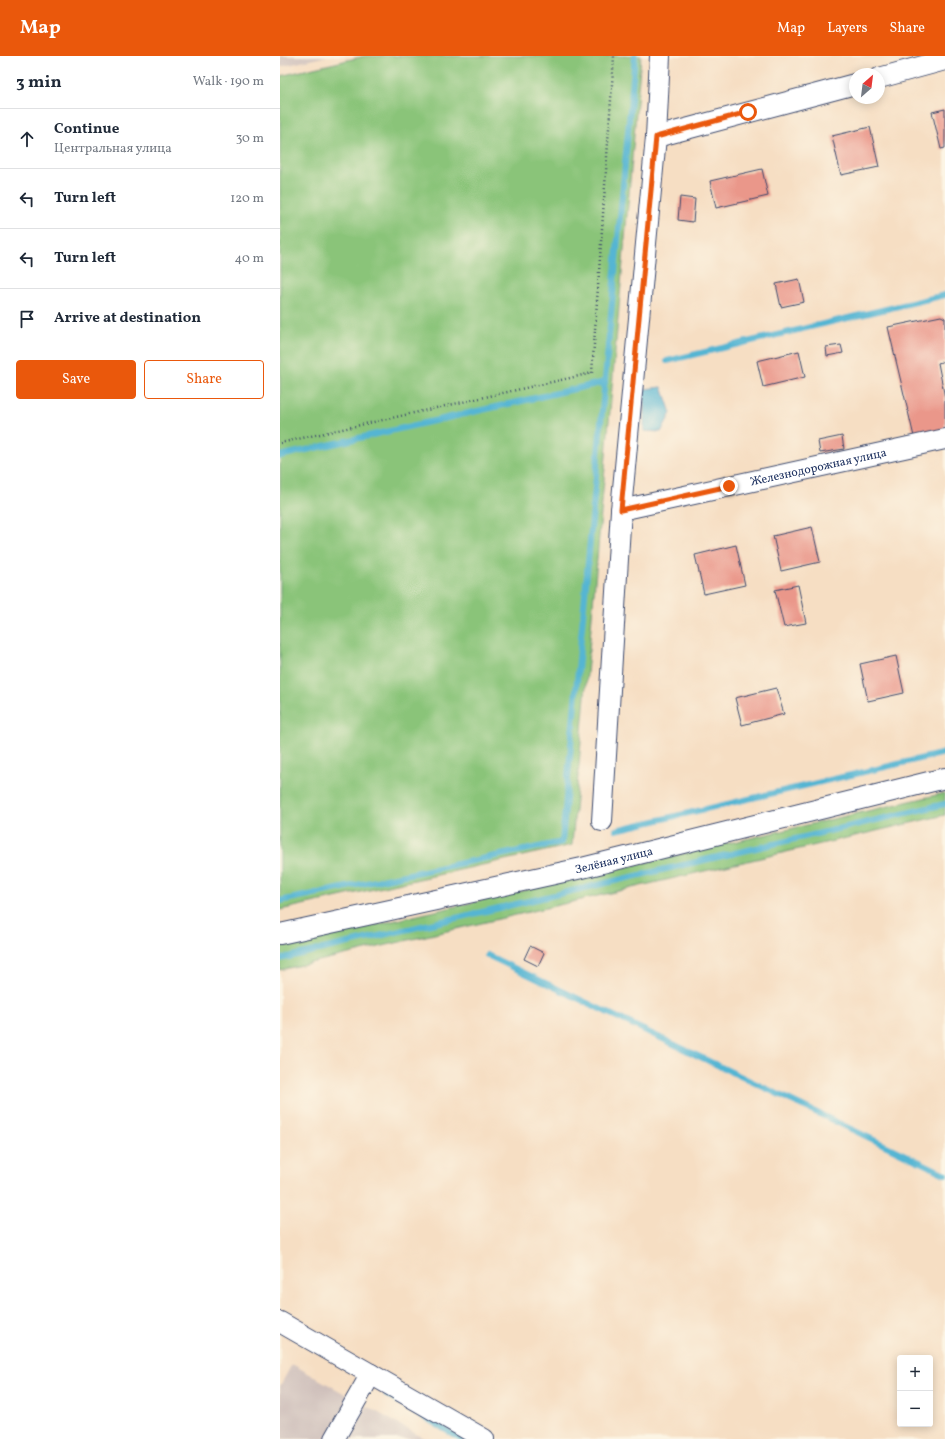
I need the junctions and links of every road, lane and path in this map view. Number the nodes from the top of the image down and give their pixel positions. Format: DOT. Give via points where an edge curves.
graph roads {
  1 [pos="614,56"];
  2 [pos="660,56"];
  3 [pos="945,60"];
  4 [pos="885,76"];
  5 [pos="849,86"];
  6 [pos="656,137"];
  7 [pos="945,439"];
  8 [pos="280,443"];
  9 [pos="621,510"];
  10 [pos="945,778"];
  11 [pos="602,821"];
  12 [pos="280,934"];
  13 [pos="280,1322"];
  14 [pos="371,1374"];
  15 [pos="334,1439"];
  16 [pos="484,1439"];
  1 -- 8 [label="path" via="592,373"];
  2 -- 6 [label="street"];
  3 -- 4 [label="street"];
  5 -- 6 [label="street"];
  6 -- 9 [label="street"];
  7 -- 9 [label="street, Железнодорожная улица"];
  9 -- 11 [label="street"];
  10 -- 12 [label="street, Зелёная улица" via="582,868"];
  13 -- 14 [label="street"];
  14 -- 15 [label="street"];
  14 -- 16 [label="street"];
}
